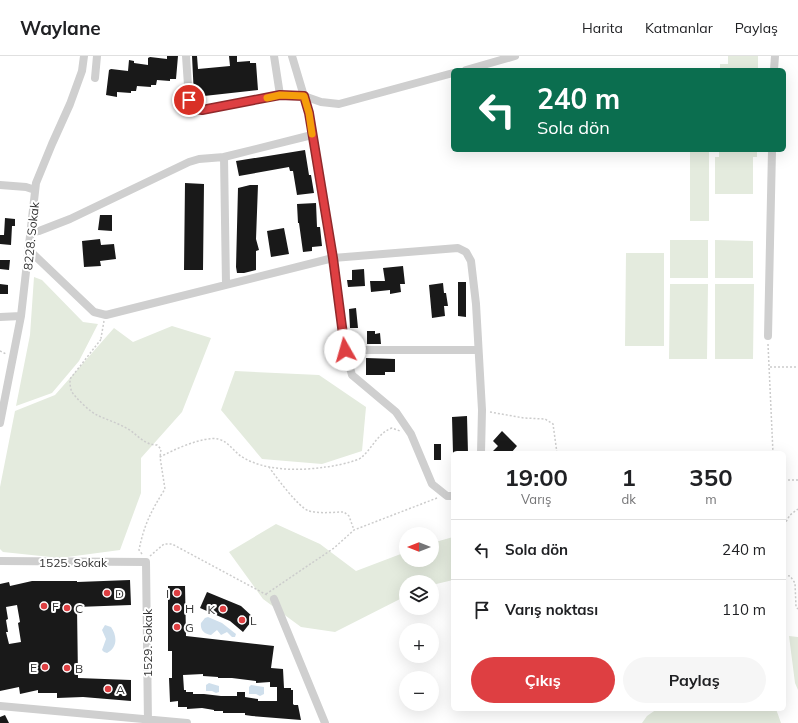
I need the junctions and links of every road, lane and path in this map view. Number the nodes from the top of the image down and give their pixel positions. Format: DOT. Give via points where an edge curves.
graph roads {
  1 [pos="84,56"];
  2 [pos="97,56"];
  3 [pos="186,56"];
  4 [pos="274,56"];
  5 [pos="292,56"];
  6 [pos="515,56"];
  7 [pos="775,56"];
  8 [pos="473,68"];
  9 [pos="774,68"];
  10 [pos="451,74"];
  11 [pos="95,78"];
  12 [pos="280,95"];
  13 [pos="304,96"];
  14 [pos="312,135"];
  15 [pos="772,152"];
  16 [pos="224,157"];
  17 [pos="0,185"];
  18 [pos="35,190"];
  19 [pos="31,232"];
  20 [pos="30,251"];
  21 [pos="333,258"];
  22 [pos="226,284"];
  23 [pos="106,315"];
  24 [pos="21,316"];
  25 [pos="0,317"];
  26 [pos="768,336"];
  27 [pos="345,350"];
  28 [pos="478,350"];
  29 [pos="769,367"];
  30 [pos="798,367"];
  31 [pos="482,410"];
  32 [pos="0,423"];
  33 [pos="411,434"];
  34 [pos="481,451"];
  35 [pos="557,451"];
  36 [pos="773,451"];
  37 [pos="160,457"];
  38 [pos="268,467"];
  39 [pos="786,480"];
  40 [pos="798,480"];
  41 [pos="450,496"];
  42 [pos="798,509"];
  43 [pos="786,522"];
  44 [pos="354,530"];
  45 [pos="0,561"];
  46 [pos="146,562"];
  47 [pos="786,575"];
  48 [pos="266,594"];
  49 [pos="274,599"];
  50 [pos="798,609"];
  51 [pos="0,706"];
  52 [pos="148,721"];
  53 [pos="187,723"];
  54 [pos="325,723"];
  1 -- 18 [label="street, 8228. Sokak" via="82,71 70,104"];
  2 -- 11 [label="street"];
  3 -- 12 [label="street" via="189,100 195,109 202,110"];
  4 -- 12 [label="street"];
  5 -- 13 [label="street"];
  6 -- 8 [label="street"];
  7 -- 9 [label="street"];
  10 -- 13 [label="street" via="339,104"];
  12 -- 13 [label="street"];
  13 -- 14 [label="street"];
  14 -- 16 [label="street"];
  14 -- 21 [label="street"];
  15 -- 26 [label="street"];
  16 -- 19 [label="street" via="189,162 70,219"];
  16 -- 22 [label="street"];
  17 -- 18 [label="street"];
  18 -- 19 [label="street, 8228. Sokak"];
  19 -- 20 [label="street, 8228. Sokak"];
  20 -- 23 [label="street" via="94,312"];
  20 -- 24 [label="street, 8228. Sokak"];
  21 -- 22 [label="street"];
  21 -- 27 [label="street"];
  21 -- 28 [label="street" via="458,248 466,252 471,261 474,279"];
  22 -- 23 [label="street"];
  23 -- 37 [label="path" via="102,338 70,379 72,393 97,416 128,429 150,445 157,445 161,449"];
  24 -- 25 [label="street"];
  24 -- 32 [label="street, 8228. Sokak"];
  26 -- 29 [label="path"];
  27 -- 28 [label="street"];
  27 -- 33 [label="street" via="352,375 396,412"];
  28 -- 31 [label="street"];
  29 -- 30 [label="path"];
  29 -- 36 [label="path"];
  31 -- 34 [label="street"];
  31 -- 35 [label="path" via="545,419 553,424"];
  33 -- 38 [label="path" via="392,428 384,430 361,459 338,465 324,468"];
  33 -- 41 [label="street" via="432,484"];
  37 -- 38 [label="path" via="188,444 217,439 230,444 243,457"];
  37 -- 46 [label="path" via="165,489 152,510 143,533 139,550"];
  38 -- 44 [label="path" via="288,492 308,511 344,512 349,516"];
  39 -- 40 [label="path"];
  41 -- 44 [label="path" via="434,499"];
  42 -- 43 [label="path"];
  44 -- 48 [label="path" via="334,548"];
  45 -- 46 [label="street, 1525. Sokak"];
  46 -- 48 [label="path" via="164,544 172,544"];
  46 -- 52 [label="street, 1529. Sokak"];
  47 -- 50 [label="path" via="790,576 795,583"];
  48 -- 49 [label="path"];
  49 -- 54 [label="street"];
  51 -- 52 [label="street"];
  52 -- 53 [label="street"];
}
